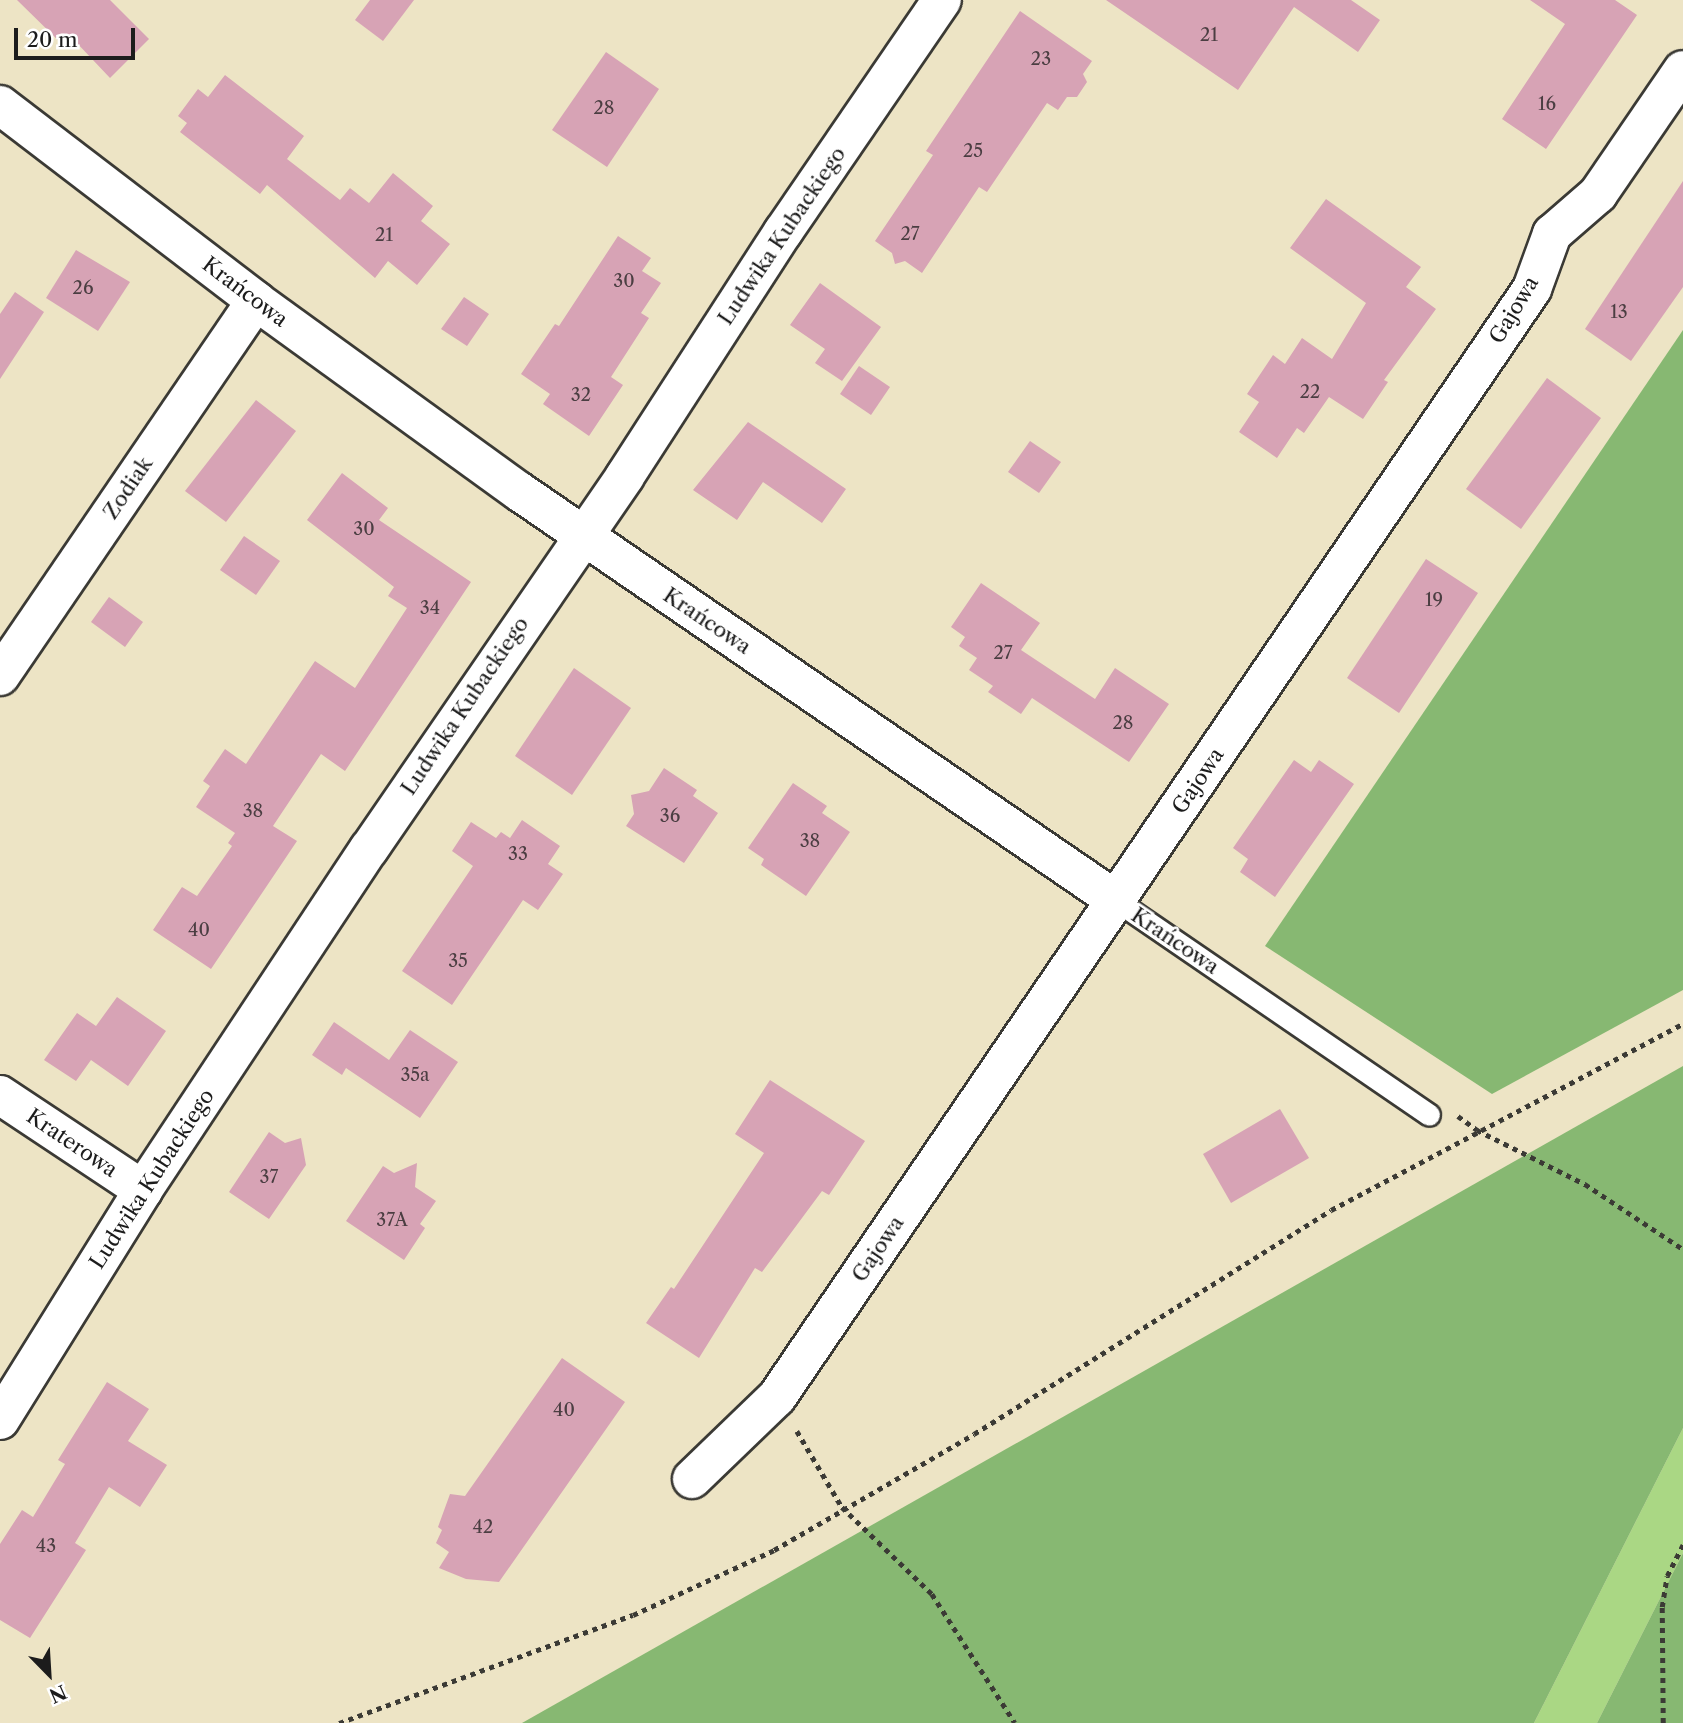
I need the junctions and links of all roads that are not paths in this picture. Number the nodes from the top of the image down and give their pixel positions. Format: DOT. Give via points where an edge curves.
graph roads {
  1 [pos="942,0"];
  2 [pos="1683,70"];
  3 [pos="0,105"];
  4 [pos="256,300"];
  5 [pos="582,536"];
  6 [pos="0,676"];
  7 [pos="1117,901"];
  8 [pos="0,1095"];
  9 [pos="1429,1115"];
  10 [pos="143,1190"];
  11 [pos="0,1420"];
  12 [pos="692,1479"];
  1 -- 5 [label="street, Ludwika Kubackiego"];
  2 -- 7 [label="street, Gajowa" via="1598,194 1552,234 1532,289"];
  3 -- 4 [label="street, Krańcowa"];
  4 -- 5 [label="street, Krańcowa"];
  4 -- 6 [label="street, Zodiak"];
  5 -- 7 [label="street, Krańcowa"];
  5 -- 10 [label="street, Ludwika Kubackiego"];
  7 -- 9 [label="lane, Krańcowa"];
  7 -- 12 [label="street, Gajowa" via="778,1397"];
  8 -- 10 [label="street, Kraterowa"];
  10 -- 11 [label="street, Ludwika Kubackiego"];
}
